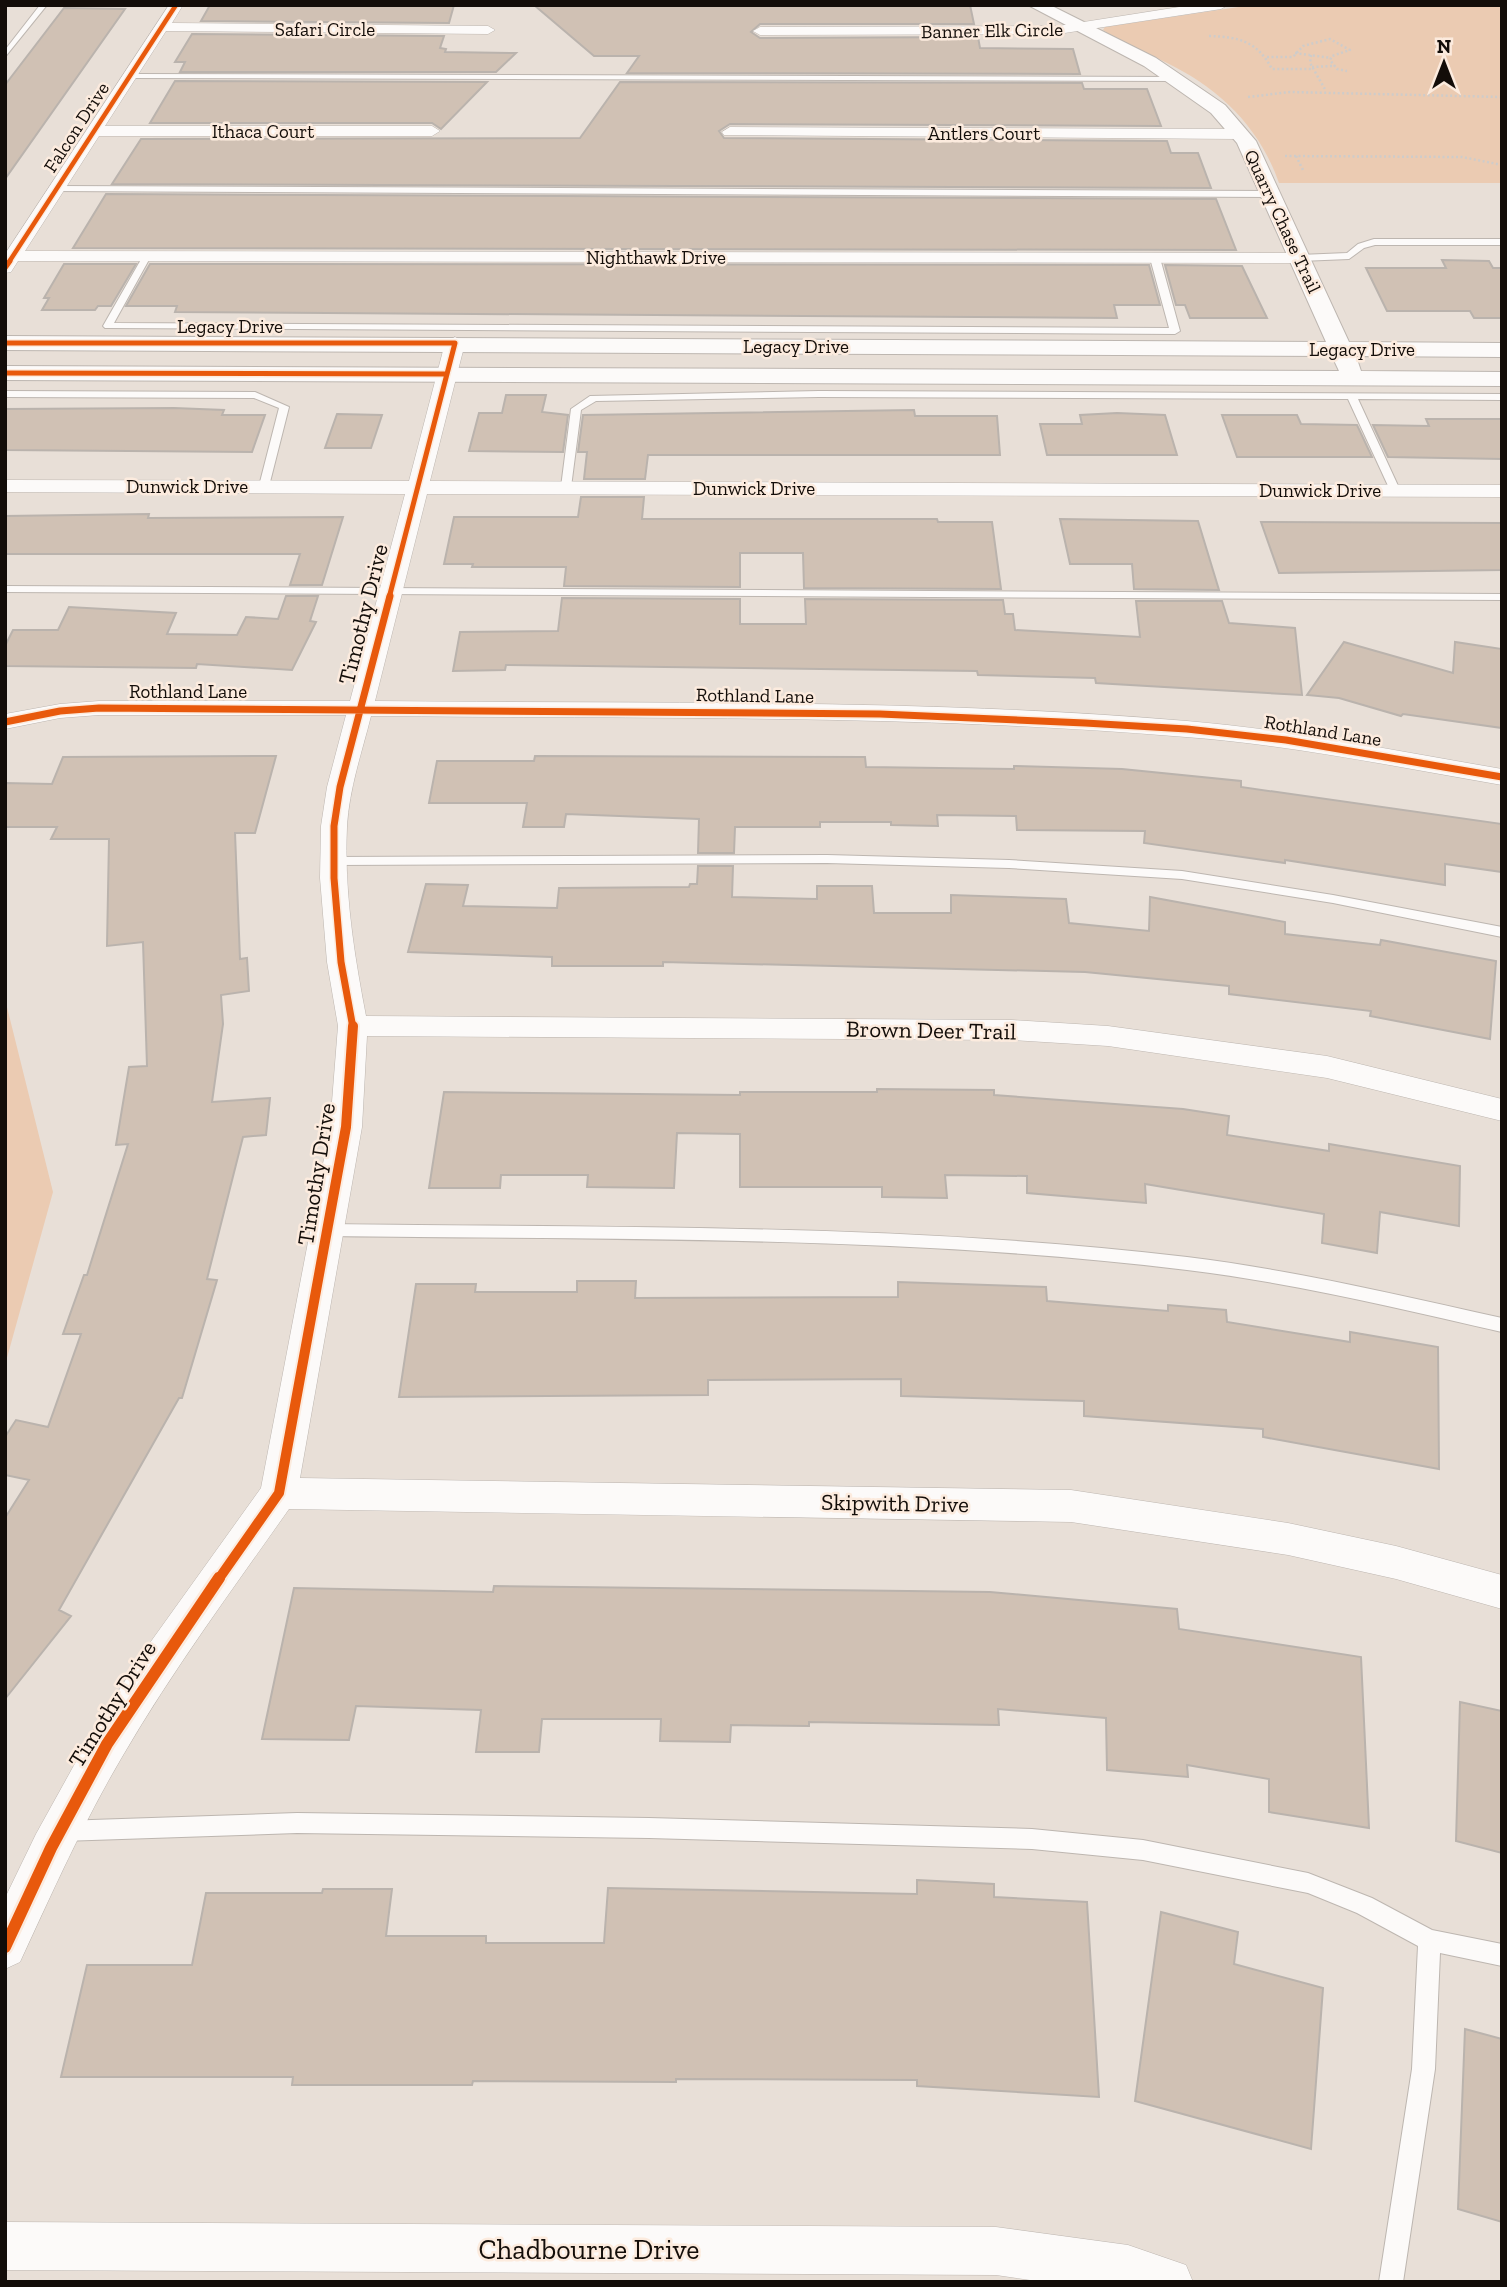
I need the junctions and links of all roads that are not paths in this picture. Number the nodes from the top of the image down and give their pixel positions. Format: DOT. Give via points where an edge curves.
graph roads {
  1 [pos="44,5"];
  2 [pos="176,5"];
  3 [pos="1036,5"];
  4 [pos="1221,5"];
  5 [pos="161,27"];
  6 [pos="1080,27"];
  7 [pos="488,30"];
  8 [pos="760,31"];
  9 [pos="5,55"];
  10 [pos="130,76"];
  11 [pos="1177,79"];
  12 [pos="94,131"];
  13 [pos="432,131"];
  14 [pos="730,132"];
  15 [pos="1238,134"];
  16 [pos="56,189"];
  17 [pos="1271,194"];
  18 [pos="1502,242"];
  19 [pos="147,256"];
  20 [pos="1155,258"];
  21 [pos="1300,258"];
  22 [pos="9,262"];
  23 [pos="5,343"];
  24 [pos="454,343"];
  25 [pos="1341,349"];
  26 [pos="1502,350"];
  27 [pos="5,373"];
  28 [pos="446,374"];
  29 [pos="1502,379"];
  30 [pos="1354,389"];
  31 [pos="5,394"];
  32 [pos="1502,397"];
  33 [pos="5,486"];
  34 [pos="264,486"];
  35 [pos="416,486"];
  36 [pos="566,487"];
  37 [pos="1395,490"];
  38 [pos="1502,491"];
  39 [pos="5,589"];
  40 [pos="389,590"];
  41 [pos="1502,597"];
  42 [pos="359,708"];
  43 [pos="5,722"];
  44 [pos="1502,777"];
  45 [pos="334,861"];
  46 [pos="1502,932"];
  47 [pos="353,1026"];
  48 [pos="1502,1110"];
  49 [pos="327,1230"];
  50 [pos="1502,1325"];
  51 [pos="279,1493"];
  52 [pos="1502,1592"];
  53 [pos="60,1831"];
  54 [pos="1429,1940"];
  55 [pos="5,1947"];
  56 [pos="1502,1955"];
  57 [pos="5,2246"];
  58 [pos="1169,2282"];
  59 [pos="1391,2282"];
  1 -- 9 [label="lane"];
  2 -- 5 [label="street, Falcon Drive"];
  3 -- 6 [label="main road, Quarry Chase Trail"];
  4 -- 6 [label="street, Banner Elk Circle"];
  5 -- 7 [label="street, Safari Circle"];
  5 -- 10 [label="street, Falcon Drive"];
  6 -- 8 [label="street, Banner Elk Circle" via="1017,32"];
  6 -- 11 [label="main road, Quarry Chase Trail"];
  10 -- 11 [label="lane"];
  10 -- 12 [label="street, Falcon Drive"];
  11 -- 15 [label="main road, Quarry Chase Trail" via="1217,109"];
  12 -- 13 [label="street, Ithaca Court"];
  12 -- 16 [label="street, Falcon Drive"];
  14 -- 15 [label="street, Antlers Court"];
  15 -- 17 [label="main road, Quarry Chase Trail"];
  16 -- 17 [label="lane"];
  16 -- 22 [label="street, Falcon Drive"];
  17 -- 21 [label="main road, Quarry Chase Trail"];
  18 -- 21 [label="lane" via="1374,242 1349,256"];
  19 -- 20 [label="street, Nighthawk Drive"];
  19 -- 20 [label="lane" via="108,326 1175,331"];
  19 -- 22 [label="street, Nighthawk Drive"];
  20 -- 21 [label="street, Nighthawk Drive"];
  21 -- 25 [label="main road, Quarry Chase Trail"];
  23 -- 24 [label="main road, Legacy Drive"];
  24 -- 25 [label="main road, Legacy Drive"];
  24 -- 28 [label="street, Timothy Drive"];
  25 -- 26 [label="main road, Legacy Drive"];
  25 -- 30 [label="main road, Quarry Chase Trail"];
  27 -- 28 [label="main road, Legacy Drive"];
  28 -- 30 [label="main road, Legacy Drive"];
  28 -- 35 [label="street, Timothy Drive"];
  29 -- 30 [label="main road, Legacy Drive"];
  30 -- 32 [label="lane"];
  30 -- 36 [label="lane" via="594,398 576,410"];
  30 -- 37 [label="lane"];
  31 -- 34 [label="lane" via="255,395 285,407"];
  33 -- 34 [label="street, Dunwick Drive"];
  34 -- 35 [label="street, Dunwick Drive"];
  35 -- 36 [label="street, Dunwick Drive"];
  35 -- 40 [label="street, Timothy Drive"];
  36 -- 37 [label="street, Dunwick Drive"];
  37 -- 38 [label="street, Dunwick Drive"];
  39 -- 40 [label="lane"];
  40 -- 41 [label="lane"];
  40 -- 42 [label="street, Timothy Drive"];
  42 -- 43 [label="street, Rothland Lane" via="99,708"];
  42 -- 44 [label="street, Rothland Lane" via="880,714 1162,728 1286,740"];
  42 -- 45 [label="street, Timothy Drive" via="340,787"];
  45 -- 46 [label="lane" via="827,859 1009,864 1182,875"];
  45 -- 47 [label="street, Timothy Drive" via="341,962"];
  47 -- 48 [label="street, Brown Deer Trail" via="1012,1030 1108,1036 1327,1067"];
  47 -- 49 [label="street, Timothy Drive" via="346,1127"];
  49 -- 50 [label="lane" via="808,1238 1055,1250 1259,1274"];
  49 -- 51 [label="street, Timothy Drive"];
  51 -- 52 [label="street, Skipwith Drive" via="1071,1506 1177,1518 1423,1568"];
  51 -- 53 [label="street, Timothy Drive" via="156,1667"];
  53 -- 54 [label="lane" via="297,1824 1032,1839 1143,1850 1308,1883"];
  53 -- 55 [label="street, Timothy Drive"];
  54 -- 56 [label="lane"];
  54 -- 59 [label="lane" via="1431,1992 1425,2067"];
  57 -- 58 [label="street, Chadbourne Drive" via="996,2251 1128,2269"];
}
